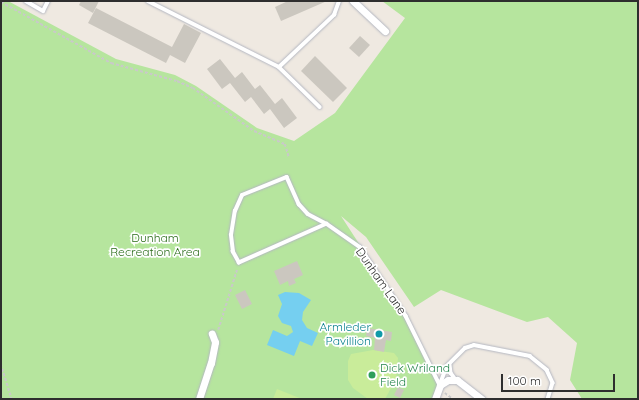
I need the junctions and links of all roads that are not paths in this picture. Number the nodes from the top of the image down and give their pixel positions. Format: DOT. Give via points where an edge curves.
graph roads {
  1 [pos="26,1"];
  2 [pos="48,1"];
  3 [pos="148,1"];
  4 [pos="340,1"];
  5 [pos="353,1"];
  6 [pos="385,31"];
  7 [pos="279,67"];
  8 [pos="320,107"];
  9 [pos="327,224"];
  10 [pos="212,334"];
  11 [pos="450,365"];
  12 [pos="457,380"];
  13 [pos="441,388"];
  14 [pos="199,399"];
  15 [pos="435,399"];
  16 [pos="481,399"];
  17 [pos="548,399"];
  1 -- 2 [label="lane" via="43,11"];
  3 -- 7 [label="lane"];
  4 -- 7 [label="lane" via="334,15"];
  5 -- 6 [label="street"];
  7 -- 8 [label="lane"];
  9 -- 9 [label="lane, Dunham Lane" via="308,214 299,204 287,177 242,195 235,211 231,235 233,252 239,263"];
  9 -- 13 [label="lane, Dunham Lane" via="360,247 382,278 406,316"];
  10 -- 14 [label="street" via="215,342 211,363"];
  11 -- 12 [label="lane" via="451,373"];
  11 -- 13 [label="lane" via="441,374"];
  11 -- 17 [label="lane" via="465,348 474,345 530,356 547,370 552,383"];
  12 -- 13 [label="street" via="448,380"];
  12 -- 16 [label="street"];
  13 -- 15 [label="street"];
}
